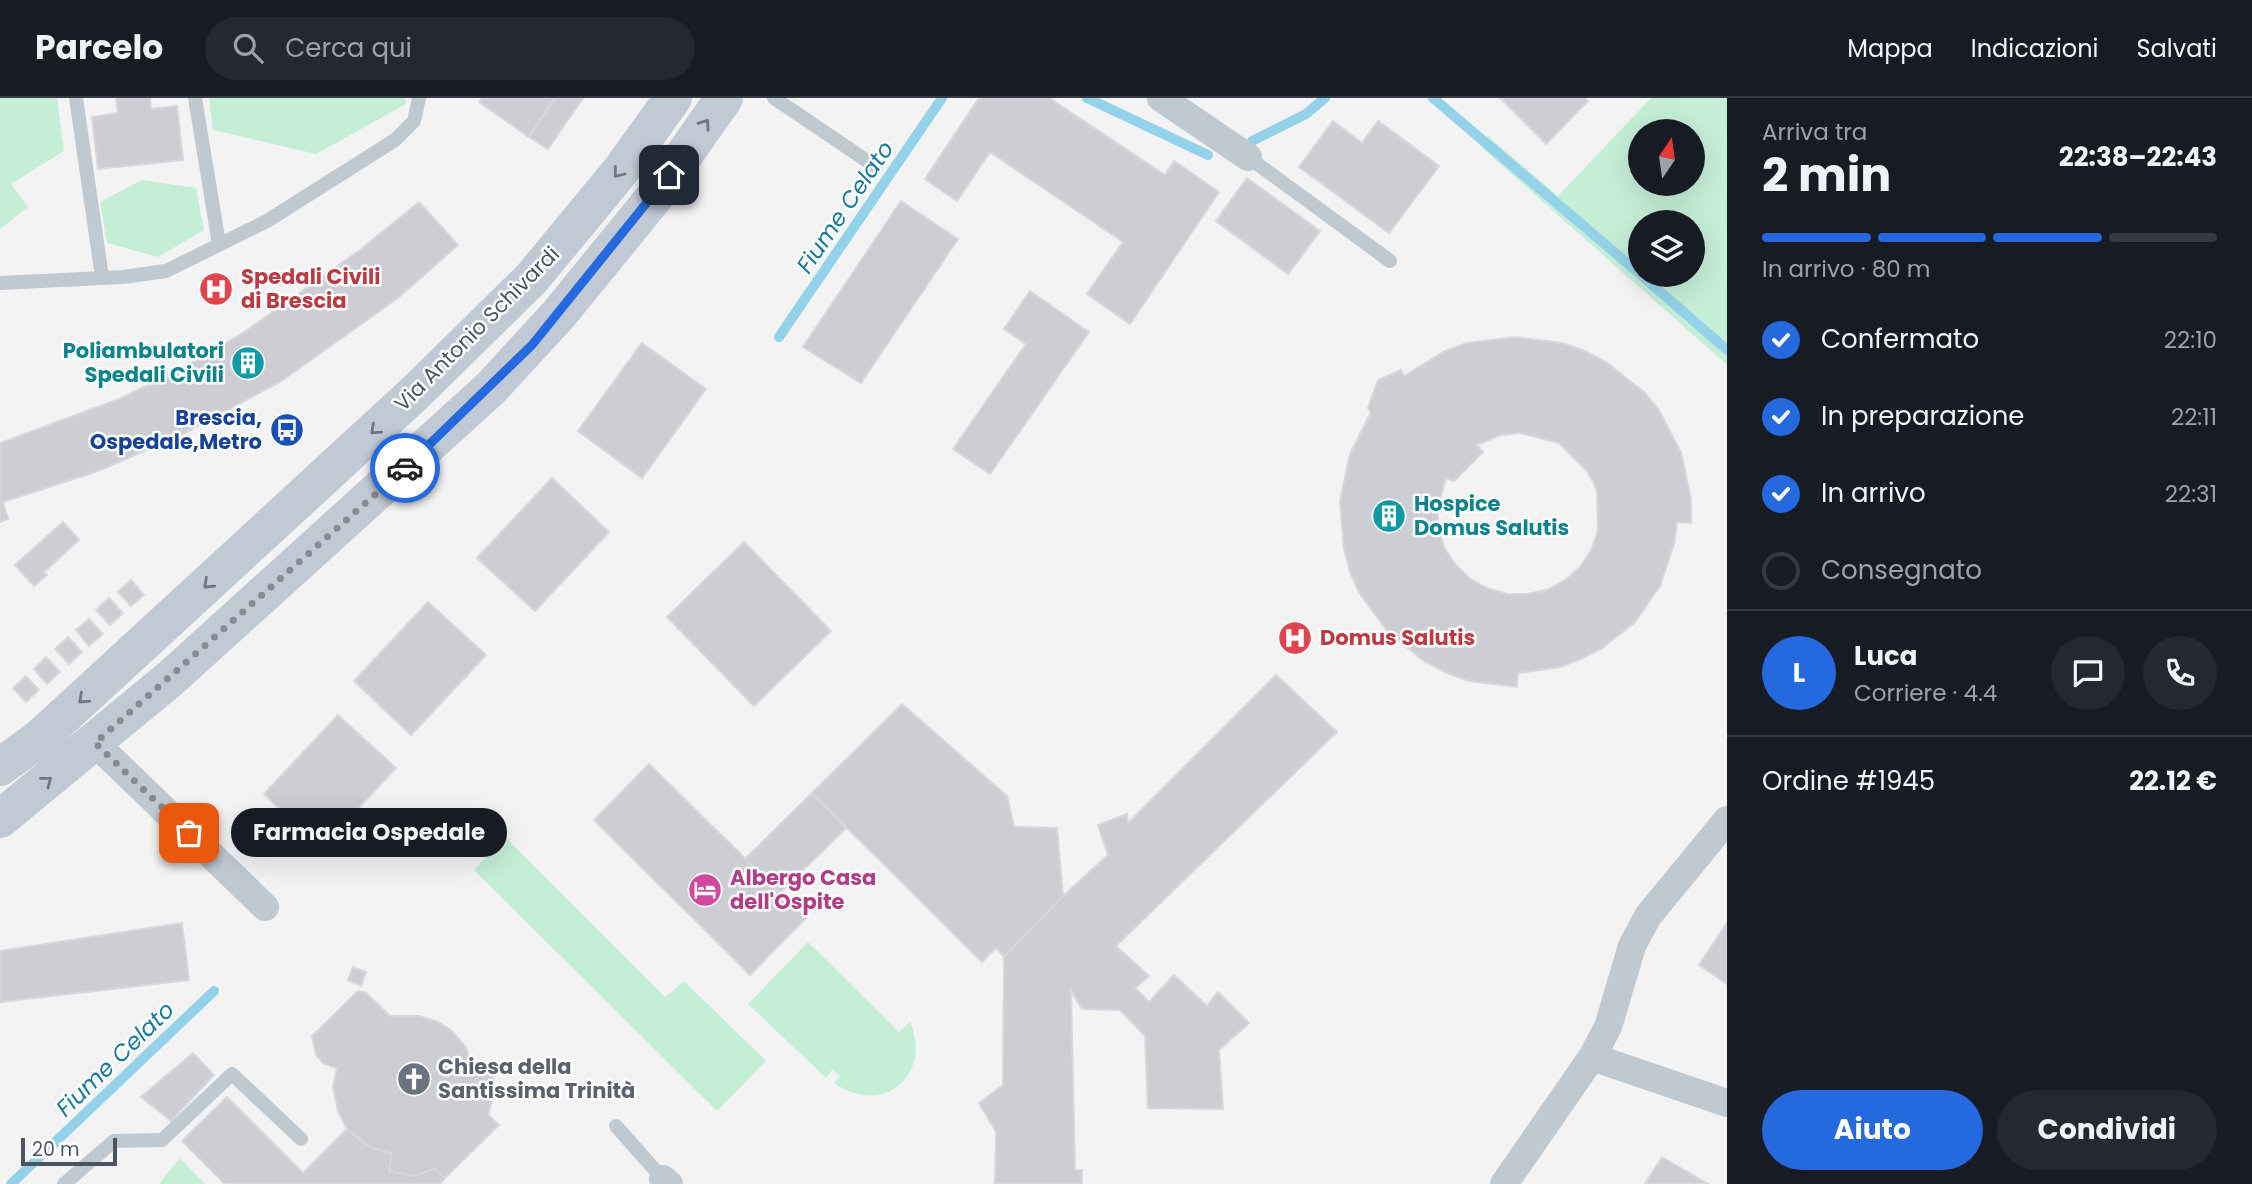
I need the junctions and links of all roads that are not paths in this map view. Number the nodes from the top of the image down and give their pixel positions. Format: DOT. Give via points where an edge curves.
graph roads {
  1 [pos="76,98"];
  2 [pos="195,98"];
  3 [pos="419,98"];
  4 [pos="673,98"];
  5 [pos="724,98"];
  6 [pos="774,98"];
  7 [pos="1161,98"];
  8 [pos="1248,157"];
  9 [pos="876,167"];
  10 [pos="219,244"];
  11 [pos="1390,261"];
  12 [pos="102,277"];
  13 [pos="0,283"];
  14 [pos="95,743"];
  15 [pos="0,767"];
  16 [pos="0,819"];
  17 [pos="1727,820"];
  18 [pos="265,906"];
  19 [pos="1592,1057"];
  20 [pos="1727,1103"];
  21 [pos="616,1126"];
  22 [pos="301,1139"];
  23 [pos="666,1181"];
  24 [pos="64,1184"];
  25 [pos="1504,1184"];
  1 -- 12 [label="lane"];
  2 -- 10 [label="lane"];
  3 -- 10 [label="lane" via="414,121 395,140 267,221"];
  4 -- 15 [label="street, Via Antonio Schivardi, one-way" via="622,169 532,278 416,392 41,737"];
  14 -- 5 [label="street, Via Antonio Schivardi, one-way" via="491,388 559,314 656,195"];
  6 -- 9 [label="lane"];
  7 -- 8 [label="street"];
  8 -- 11 [label="lane"];
  10 -- 12 [label="lane" via="166,271"];
  12 -- 13 [label="lane"];
  16 -- 14 [label="street, Via Antonio Schivardi, one-way"];
  14 -- 18 [label="street"];
  17 -- 19 [label="street" via="1648,916 1632,946 1608,1027"];
  19 -- 20 [label="street"];
  19 -- 25 [label="street"];
  21 -- 23 [label="lane"];
  22 -- 24 [label="lane" via="232,1074 162,1140 114,1141"];
}
